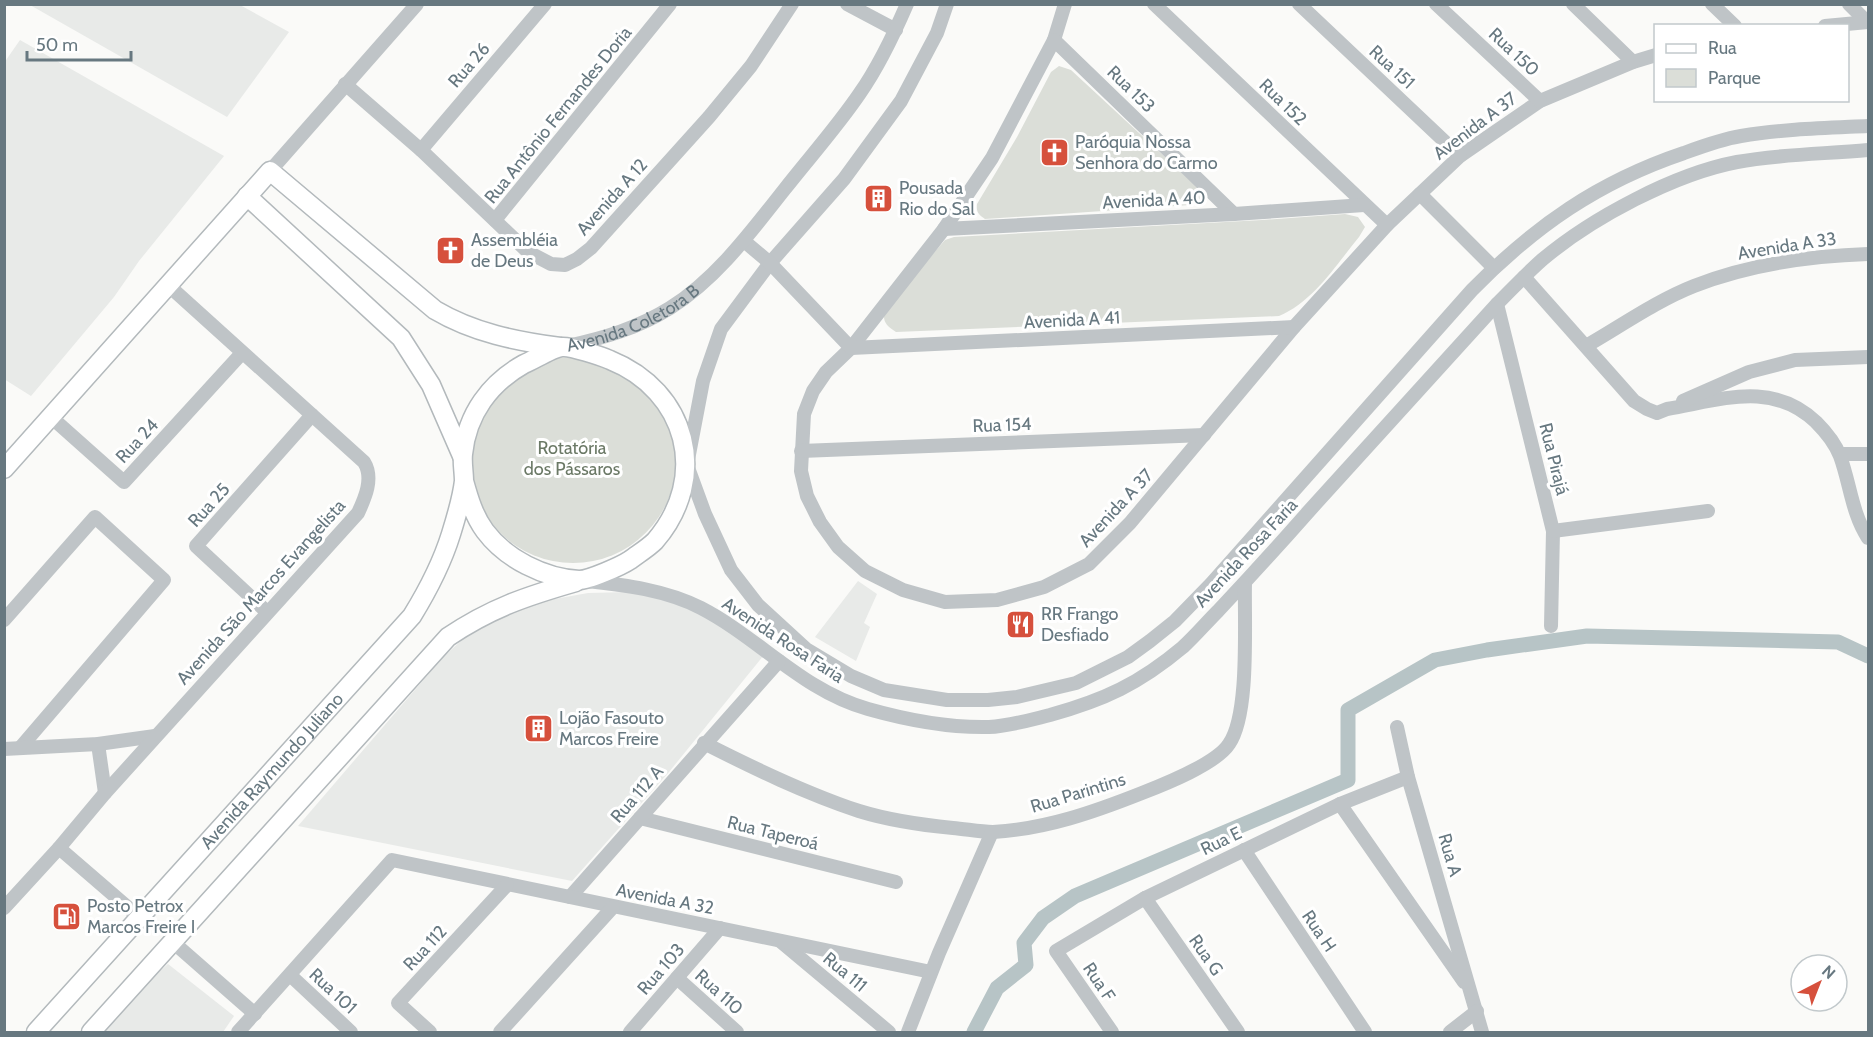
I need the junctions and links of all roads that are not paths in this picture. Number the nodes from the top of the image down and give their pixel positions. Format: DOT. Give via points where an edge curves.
graph roads {
  1 [pos="417,4"];
  2 [pos="545,4"];
  3 [pos="670,4"];
  4 [pos="792,4"];
  5 [pos="847,4"];
  6 [pos="907,4"];
  7 [pos="947,4"];
  8 [pos="1065,4"];
  9 [pos="1154,4"];
  10 [pos="1299,4"];
  11 [pos="1436,4"];
  12 [pos="1572,4"];
  13 [pos="1713,4"];
  14 [pos="1849,4"];
  15 [pos="1868,22"];
  16 [pos="1733,24"];
  17 [pos="1847,24"];
  18 [pos="896,30"];
  19 [pos="1054,40"];
  20 [pos="1654,56"];
  21 [pos="1633,62"];
  22 [pos="345,84"];
  23 [pos="1540,101"];
  24 [pos="1869,126"];
  25 [pos="421,150"];
  26 [pos="1869,150"];
  27 [pos="1460,156"];
  28 [pos="270,171"];
  29 [pos="1420,194"];
  30 [pos="247,196"];
  31 [pos="1364,205"];
  32 [pos="1234,214"];
  33 [pos="495,220"];
  34 [pos="1387,225"];
  35 [pos="945,229"];
  36 [pos="744,241"];
  37 [pos="1869,254"];
  38 [pos="770,263"];
  39 [pos="1494,268"];
  40 [pos="1524,277"];
  41 [pos="168,285"];
  42 [pos="1485,301"];
  43 [pos="1294,327"];
  44 [pos="1586,346"];
  45 [pos="562,347"];
  46 [pos="851,348"];
  47 [pos="242,353"];
  48 [pos="1869,357"];
  49 [pos="1667,409"];
  50 [pos="312,415"];
  51 [pos="51,417"];
  52 [pos="1204,435"];
  53 [pos="801,451"];
  54 [pos="1840,454"];
  55 [pos="1869,454"];
  56 [pos="462,456"];
  57 [pos="687,465"];
  58 [pos="4,469"];
  59 [pos="464,481"];
  60 [pos="1291,492"];
  61 [pos="1311,509"];
  62 [pos="1708,512"];
  63 [pos="1553,531"];
  64 [pos="1869,538"];
  65 [pos="582,580"];
  66 [pos="1245,582"];
  67 [pos="267,612"];
  68 [pos="4,620"];
  69 [pos="1551,626"];
  70 [pos="779,661"];
  71 [pos="1397,727"];
  72 [pos="155,736"];
  73 [pos="704,743"];
  74 [pos="98,744"];
  75 [pos="20,748"];
  76 [pos="4,749"];
  77 [pos="1408,777"];
  78 [pos="105,793"];
  79 [pos="1340,804"];
  80 [pos="640,818"];
  81 [pos="992,832"];
  82 [pos="59,848"];
  83 [pos="1244,850"];
  84 [pos="896,882"];
  85 [pos="507,885"];
  86 [pos="570,897"];
  87 [pos="1144,897"];
  88 [pos="613,907"];
  89 [pos="4,908"];
  90 [pos="138,917"];
  91 [pos="720,928"];
  92 [pos="778,940"];
  93 [pos="174,943"];
  94 [pos="1056,951"];
  95 [pos="932,972"];
  96 [pos="290,975"];
  97 [pos="677,978"];
  98 [pos="1470,991"];
  99 [pos="1477,1011"];
  100 [pos="255,1014"];
  101 [pos="36,1032"];
  102 [pos="91,1032"];
  103 [pos="238,1032"];
  104 [pos="351,1032"];
  105 [pos="430,1032"];
  106 [pos="501,1032"];
  107 [pos="630,1032"];
  108 [pos="737,1032"];
  109 [pos="889,1032"];
  110 [pos="908,1032"];
  111 [pos="1112,1032"];
  112 [pos="1238,1032"];
  113 [pos="1365,1032"];
  114 [pos="1450,1032"];
  115 [pos="1482,1032"];
  1 -- 22 [label="street"];
  2 -- 25 [label="street, Rua 26"];
  3 -- 33 [label="street, Rua Antônio Fernandes Doria"];
  4 -- 33 [label="street, Avenida A 12" via="751,66 709,117 577,260 565,265 540,260"];
  5 -- 18 [label="street"];
  6 -- 18 [label="street, Avenida Coletora B"];
  7 -- 38 [label="street" via="937,33 901,101 844,179"];
  8 -- 19 [label="street, Avenida A 37"];
  9 -- 31 [label="street, Rua 152"];
  10 -- 27 [label="street, Rua 151"];
  11 -- 23 [label="street, Rua 150"];
  12 -- 21 [label="street"];
  13 -- 16 [label="street"];
  14 -- 15 [label="street"];
  15 -- 17 [label="street"];
  18 -- 36 [label="street, Avenida Coletora B" via="861,93"];
  19 -- 32 [label="street, Rua 153"];
  19 -- 35 [label="street, Avenida A 37" via="992,158"];
  20 -- 21 [label="street, Avenida A 37"];
  21 -- 23 [label="street, Avenida A 37"];
  22 -- 25 [label="street, Avenida A 12"];
  22 -- 28 [label="street"];
  23 -- 27 [label="street, Avenida A 37"];
  24 -- 39 [label="street, Avenida Rosa Faria" via="1741,136 1668,159 1628,175 1563,212"];
  25 -- 33 [label="street, Avenida A 12"];
  26 -- 40 [label="street, Avenida Rosa Faria" via="1756,159 1708,170 1649,193 1605,216 1569,239"];
  27 -- 29 [label="street, Avenida A 37"];
  28 -- 30 [label="main road"];
  28 -- 45 [label="main road, Avenida Coletora B" via="435,310 456,323 507,339"];
  29 -- 34 [label="street, Avenida A 37"];
  29 -- 39 [label="street"];
  30 -- 41 [label="main road"];
  30 -- 56 [label="main road" via="400,338 431,385"];
  31 -- 32 [label="street, Avenida A 40"];
  31 -- 34 [label="street, Rua 152"];
  32 -- 35 [label="street, Avenida A 40"];
  34 -- 43 [label="street, Avenida A 37"];
  35 -- 46 [label="street, Avenida A 37"];
  36 -- 38 [label="street"];
  36 -- 45 [label="street, Avenida Coletora B" via="702,284 639,326"];
  37 -- 44 [label="street, Avenida A 33" via="1825,256 1742,270 1693,286"];
  38 -- 46 [label="street"];
  38 -- 57 [label="street" via="722,329 703,381"];
  39 -- 42 [label="street, Avenida Rosa Faria"];
  40 -- 42 [label="street, Avenida Rosa Faria"];
  40 -- 44 [label="street"];
  41 -- 47 [label="street, Avenida São Marcos Evangelista"];
  41 -- 51 [label="main road"];
  42 -- 60 [label="street, Avenida Rosa Faria"];
  42 -- 61 [label="street, Avenida Rosa Faria"];
  42 -- 63 [label="street, Rua Pirajá"];
  43 -- 46 [label="street, Avenida A 41"];
  43 -- 52 [label="street, Avenida A 37"];
  44 -- 49 [label="street" via="1634,401 1657,413"];
  45 -- 56 [label="main road" via="511,372 492,388 477,408"];
  45 -- 57 [label="main road" via="628,367 652,386 668,405 679,428"];
  46 -- 53 [label="street, Avenida A 37" via="813,391 804,414"];
  47 -- 50 [label="street, Avenida São Marcos Evangelista"];
  47 -- 51 [label="street, Rua 24" via="123,482"];
  48 -- 49 [label="street" via="1796,360 1767,367"];
  49 -- 54 [label="street" via="1768,396 1803,410 1828,434"];
  50 -- 67 [label="street, Avenida São Marcos Evangelista" via="367,466 365,499 358,513"];
  50 -- 67 [label="street, Rua 25" via="196,546"];
  51 -- 58 [label="main road"];
  52 -- 53 [label="street, Rua 154"];
  52 -- 53 [label="street, Avenida A 37" via="1130,523 1089,564 1044,587 997,600 945,602 903,590 866,571 838,547 819,522 807,496"];
  54 -- 55 [label="street"];
  54 -- 64 [label="street" via="1860,527"];
  56 -- 59 [label="main road"];
  57 -- 60 [label="street, Avenida Rosa Faria" via="731,570 784,631 851,676 884,690 947,700 988,700 1043,692 1076,683 1128,657 1176,621"];
  57 -- 65 [label="main road" via="675,513 654,542 625,564"];
  59 -- 65 [label="main road" via="475,516 497,545 527,565"];
  59 -- 90 [label="main road, Avenida Raymundo Juliano" via="451,534 427,592 412,616"];
  60 -- 61 [label="street"];
  61 -- 66 [label="street, Avenida Rosa Faria"];
  62 -- 63 [label="street"];
  63 -- 69 [label="street, Rua Pirajá"];
  65 -- 70 [label="street, Avenida Rosa Faria" via="633,586 692,604"];
  65 -- 93 [label="main road" via="492,610 448,637"];
  66 -- 70 [label="street, Avenida Rosa Faria" via="1185,645 1124,689 1024,723 991,727 948,725 866,709 835,697"];
  66 -- 81 [label="street, Rua Parintins" via="1243,699 1238,726 1229,745 1207,763 1093,812 1041,826"];
  67 -- 72 [label="street, Avenida São Marcos Evangelista"];
  68 -- 75 [label="street" via="95,517 165,580"];
  70 -- 73 [label="street, Rua 112 A"];
  71 -- 77 [label="street, Rua A"];
  72 -- 74 [label="street"];
  72 -- 78 [label="street, Avenida São Marcos Evangelista"];
  73 -- 80 [label="street, Rua 112 A"];
  73 -- 81 [label="street, Rua Parintins" via="774,778 861,811 929,825"];
  74 -- 75 [label="street"];
  74 -- 78 [label="street"];
  75 -- 76 [label="street"];
  77 -- 79 [label="street, Rua E"];
  77 -- 98 [label="street, Rua A"];
  78 -- 82 [label="street, Avenida São Marcos Evangelista"];
  79 -- 83 [label="street, Rua E"];
  79 -- 98 [label="street, Rua A"];
  80 -- 84 [label="street, Rua Taperoá"];
  80 -- 86 [label="street, Rua 112 A"];
  81 -- 95 [label="street"];
  82 -- 89 [label="street, Avenida São Marcos Evangelista"];
  82 -- 90 [label="street"];
  83 -- 87 [label="street, Rua E"];
  83 -- 113 [label="street, Rua H"];
  85 -- 86 [label="street, Avenida A 32"];
  85 -- 96 [label="street, Avenida A 32" via="392,860"];
  85 -- 105 [label="street, Rua 112" via="398,1003"];
  86 -- 88 [label="street, Avenida A 32"];
  87 -- 94 [label="street, Rua E"];
  87 -- 112 [label="street, Rua G"];
  88 -- 91 [label="street, Avenida A 32"];
  88 -- 106 [label="street"];
  90 -- 101 [label="main road, Avenida Raymundo Juliano"];
  91 -- 92 [label="street, Avenida A 32"];
  91 -- 97 [label="street, Rua 103"];
  92 -- 95 [label="street, Avenida A 32"];
  92 -- 109 [label="street, Rua 111"];
  93 -- 100 [label="street"];
  93 -- 102 [label="main road"];
  94 -- 111 [label="street, Rua F"];
  95 -- 110 [label="street"];
  96 -- 100 [label="street"];
  96 -- 104 [label="street, Rua 101"];
  97 -- 107 [label="street, Rua 103"];
  97 -- 108 [label="street, Rua 110"];
  98 -- 99 [label="street, Rua A"];
  99 -- 114 [label="street"];
  99 -- 115 [label="street, Rua A"];
  100 -- 103 [label="street"];
}
